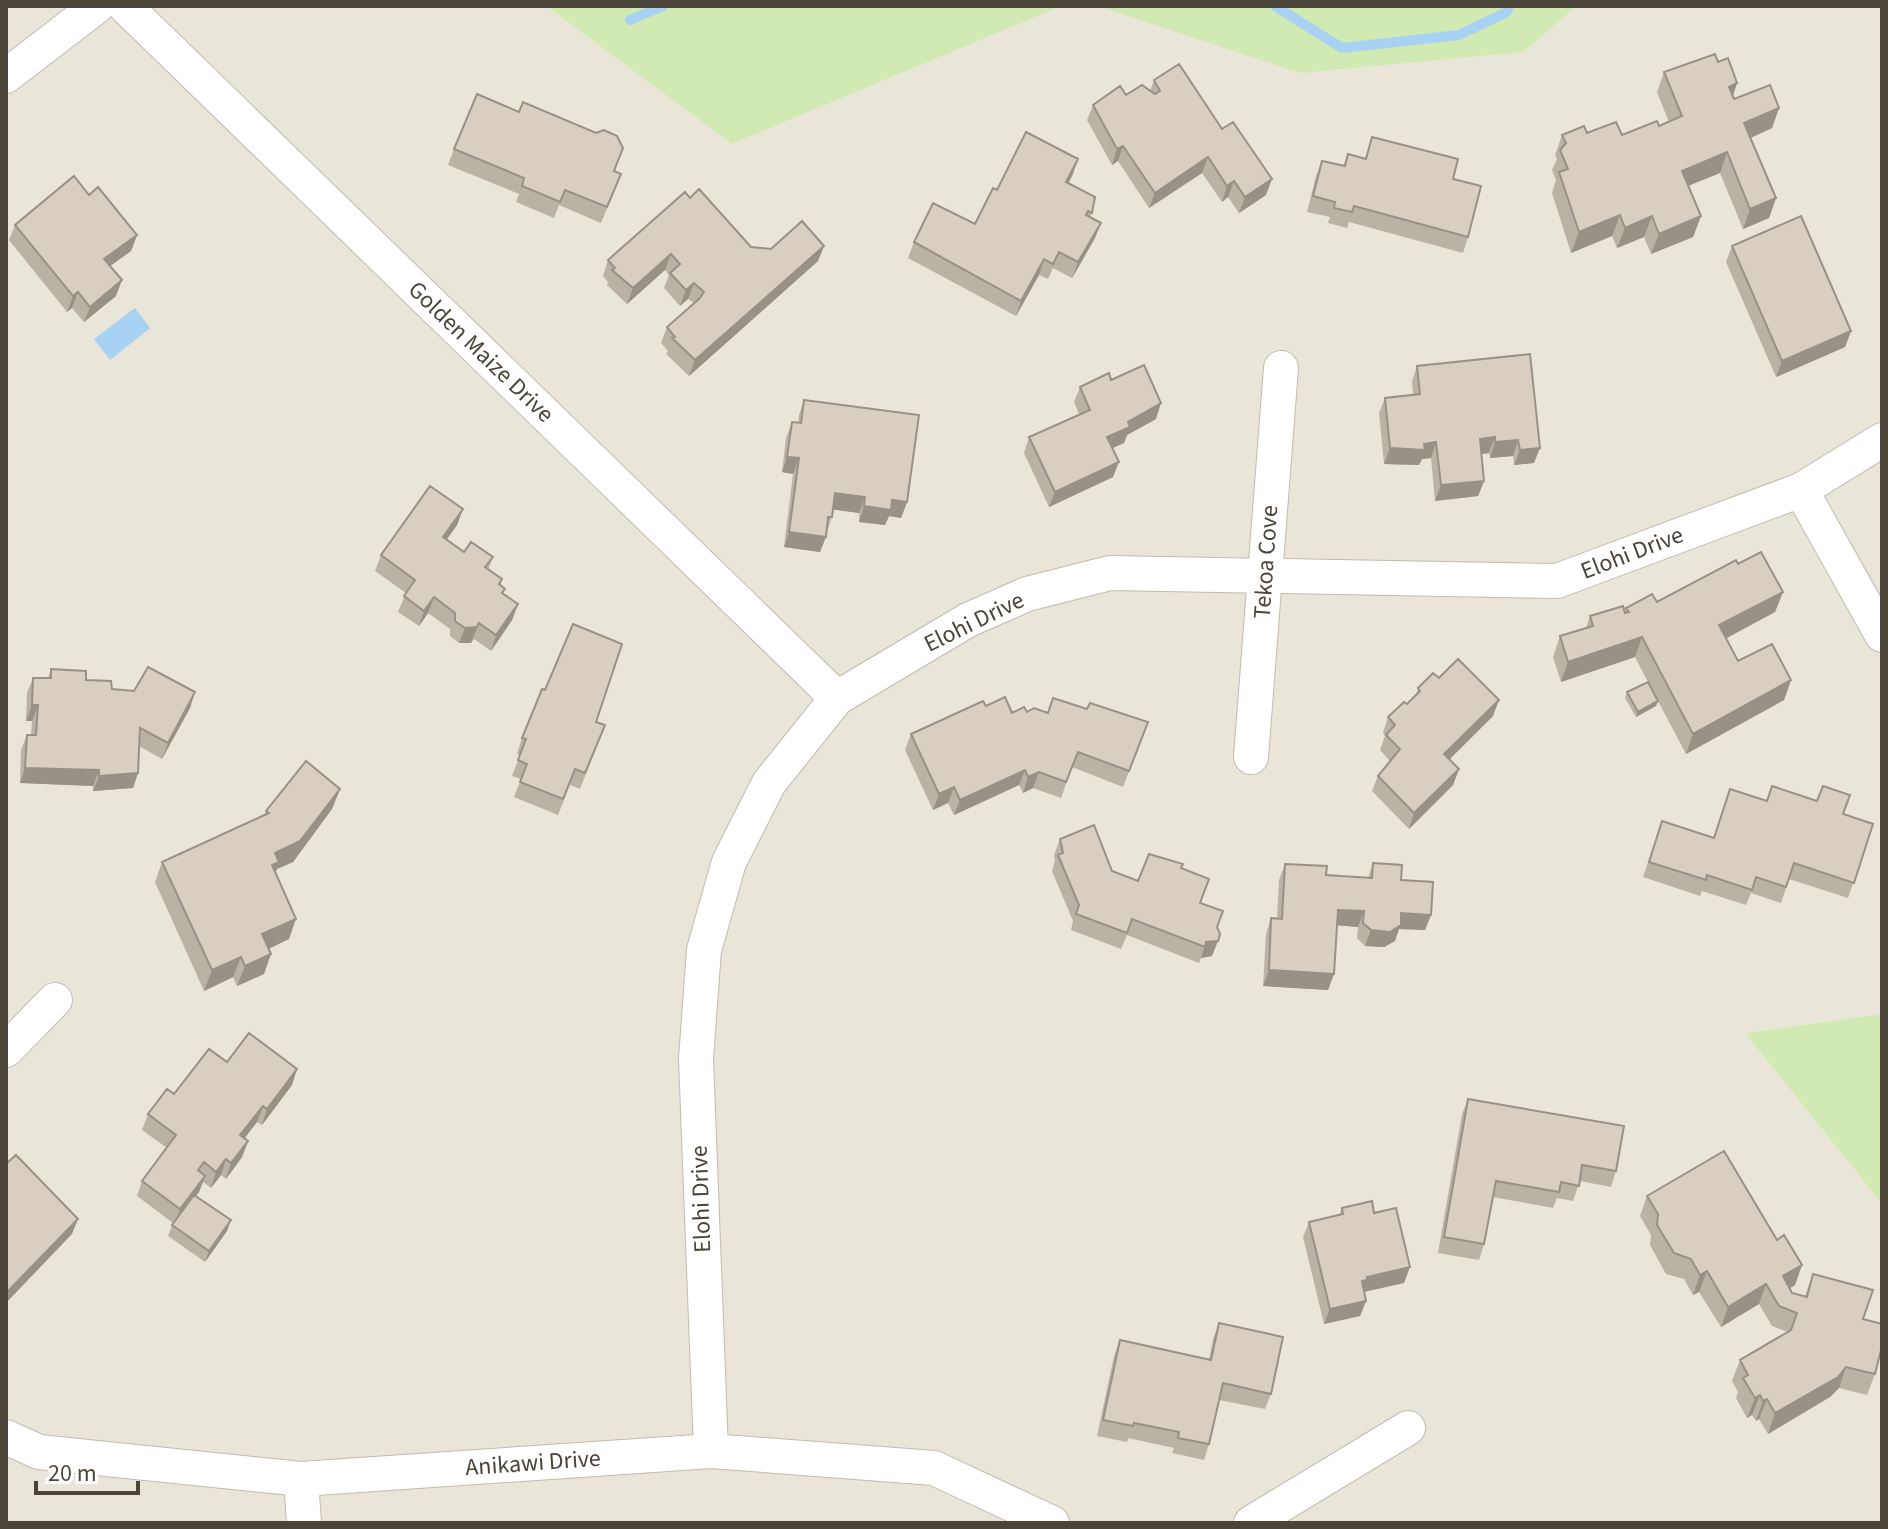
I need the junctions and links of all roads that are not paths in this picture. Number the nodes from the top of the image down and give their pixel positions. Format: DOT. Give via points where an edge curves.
graph roads {
  1 [pos="97,6"];
  2 [pos="125,6"];
  3 [pos="6,76"];
  4 [pos="1281,368"];
  5 [pos="1882,440"];
  6 [pos="1801,490"];
  7 [pos="1265,575"];
  8 [pos="1882,635"];
  9 [pos="837,698"];
  10 [pos="1251,757"];
  11 [pos="55,1000"];
  12 [pos="6,1050"];
  13 [pos="1408,1428"];
  14 [pos="6,1437"];
  15 [pos="711,1451"];
  16 [pos="301,1479"];
  17 [pos="304,1523"];
  18 [pos="1052,1523"];
  19 [pos="1251,1523"];
  1 -- 3 [label="street"];
  2 -- 9 [label="street, Golden Maize Drive"];
  4 -- 7 [label="street, Tekoa Cove"];
  5 -- 6 [label="street, Elohi Drive"];
  6 -- 7 [label="street, Elohi Drive" via="1557,581"];
  6 -- 8 [label="street"];
  7 -- 9 [label="street, Elohi Drive" via="1110,573 1027,594 968,620"];
  7 -- 10 [label="street, Tekoa Cove"];
  9 -- 15 [label="street, Elohi Drive" via="769,783 729,862 704,950 696,1059"];
  11 -- 12 [label="street"];
  13 -- 19 [label="street"];
  14 -- 16 [label="street, Anikawi Drive" via="39,1452"];
  15 -- 16 [label="street, Anikawi Drive"];
  15 -- 18 [label="street, Anikawi Drive" via="934,1468"];
  16 -- 17 [label="street"];
}
